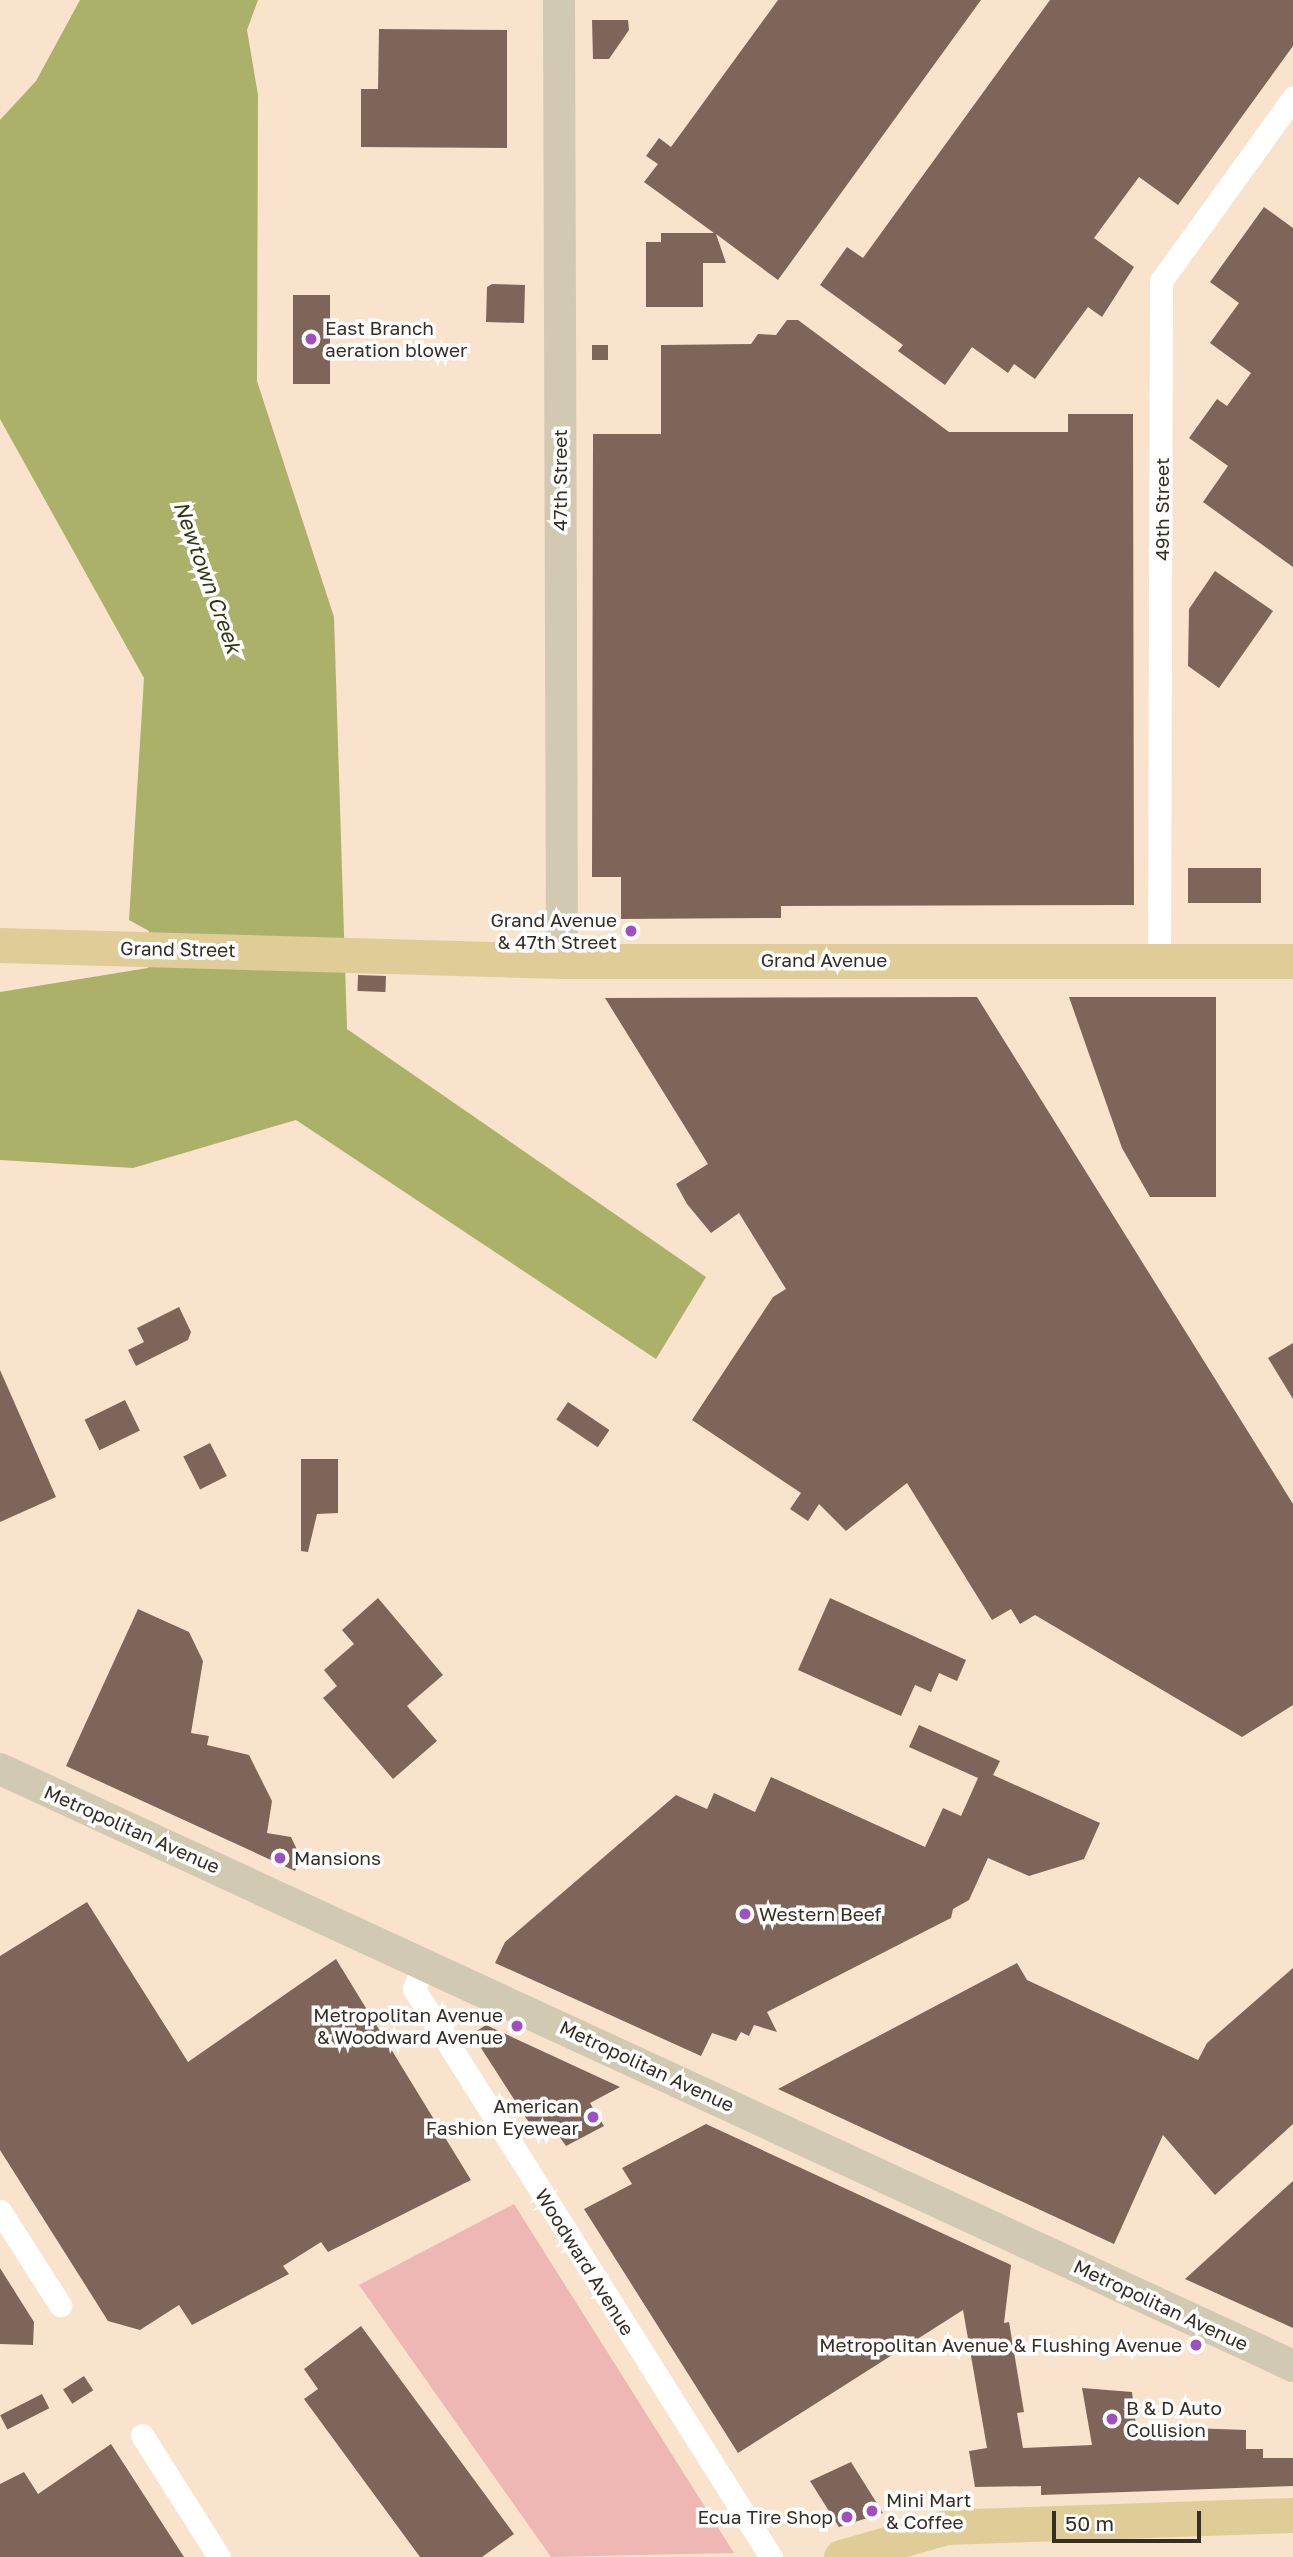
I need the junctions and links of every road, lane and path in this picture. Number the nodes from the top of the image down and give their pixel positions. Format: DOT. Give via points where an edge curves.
graph roads {
  1 [pos="559,0"];
  2 [pos="1293,98"];
  3 [pos="0,945"];
  4 [pos="355,952"];
  5 [pos="562,961"];
  6 [pos="1293,961"];
  7 [pos="1159,962"];
  8 [pos="0,1769"];
  9 [pos="424,1963"];
  10 [pos="0,2211"];
  11 [pos="60,2305"];
  12 [pos="1293,2366"];
  13 [pos="142,2435"];
  14 [pos="1293,2515"];
  15 [pos="219,2557"];
  16 [pos="771,2557"];
  17 [pos="841,2557"];
  1 -- 5 [label="main road, 47th Street"];
  2 -- 7 [label="street, 49th Street" via="1161,281"];
  3 -- 4 [label="main road, Grand Street"];
  4 -- 5 [label="main road, Grand Avenue"];
  5 -- 7 [label="main road, Grand Avenue"];
  6 -- 7 [label="main road, Grand Avenue"];
  8 -- 9 [label="main road, Metropolitan Avenue"];
  9 -- 12 [label="main road, Metropolitan Avenue"];
  9 -- 16 [label="street, Woodward Avenue" via="414,1989"];
  10 -- 11 [label="street"];
  13 -- 15 [label="street"];
  14 -- 17 [label="main road" via="946,2527"];
}
